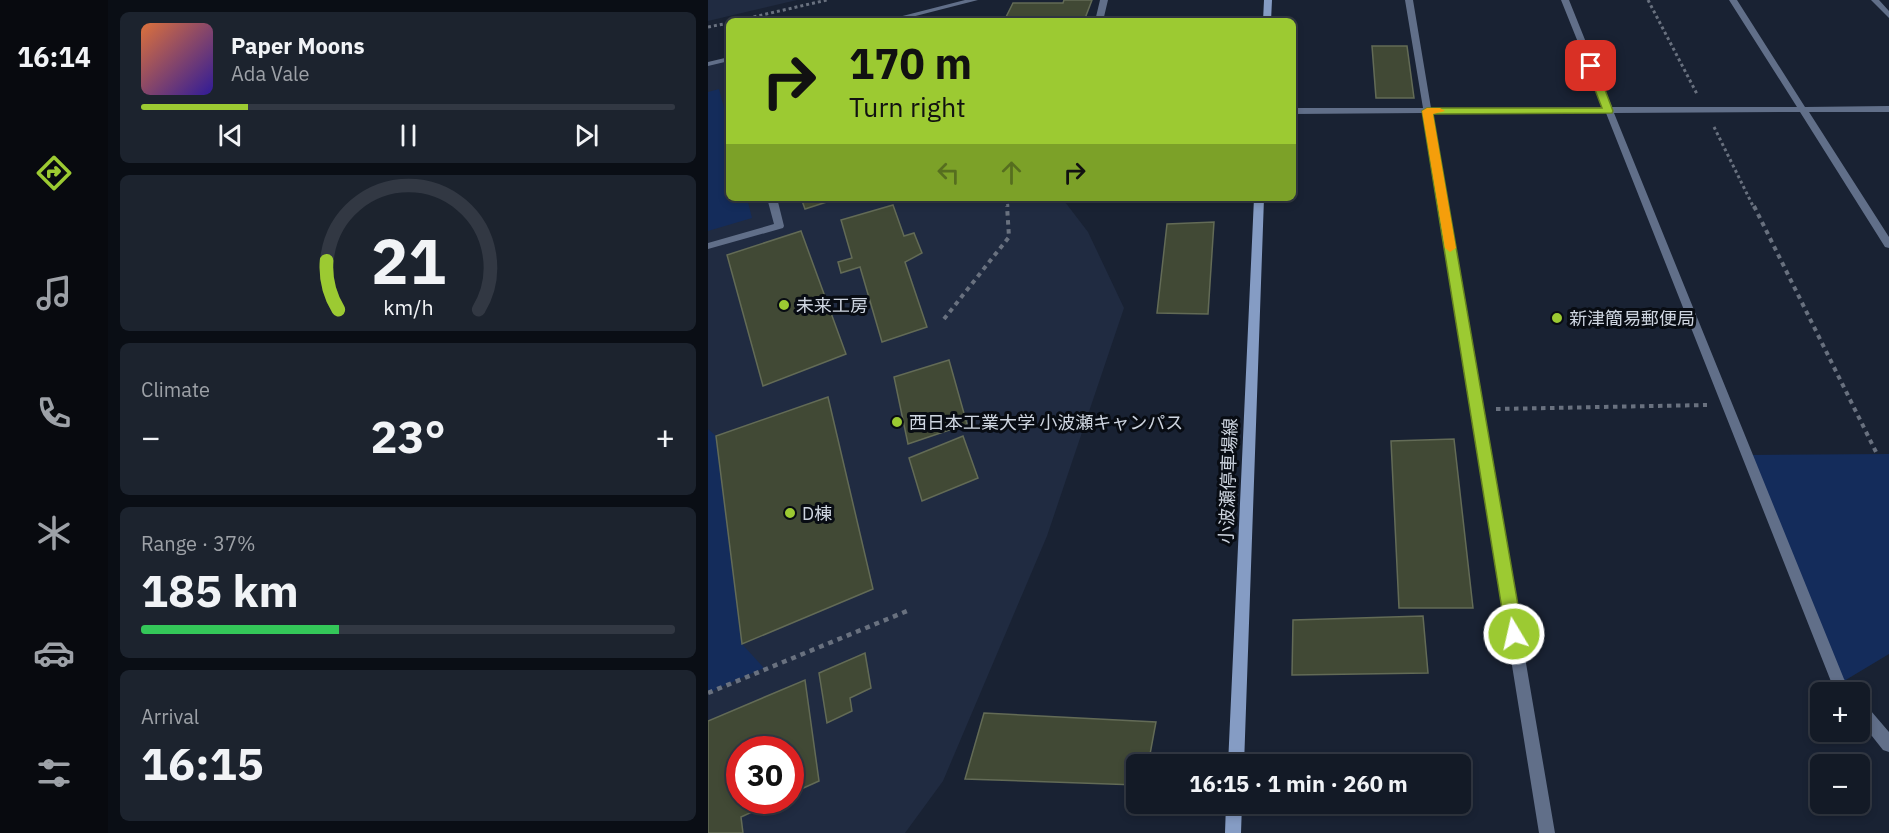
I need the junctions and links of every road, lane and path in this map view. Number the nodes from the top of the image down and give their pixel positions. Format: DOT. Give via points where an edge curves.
graph roads {
  1 [pos="827,0"];
  2 [pos="974,0"];
  3 [pos="1104,0"];
  4 [pos="1268,0"];
  5 [pos="1409,0"];
  6 [pos="1565,0"];
  7 [pos="1648,0"];
  8 [pos="1732,0"];
  9 [pos="1875,0"];
  10 [pos="1889,16"];
  11 [pos="749,18"];
  12 [pos="899,18"];
  13 [pos="1100,18"];
  14 [pos="1267,18"];
  15 [pos="726,23"];
  16 [pos="708,27"];
  17 [pos="726,60"];
  18 [pos="708,64"];
  19 [pos="1802,109"];
  20 [pos="1705,110"];
  21 [pos="1889,110"];
  22 [pos="1296,111"];
  23 [pos="1427,111"];
  24 [pos="1608,111"];
  25 [pos="773,201"];
  26 [pos="1007,201"];
  27 [pos="1259,201"];
  28 [pos="1889,244"];
  29 [pos="708,246"];
  30 [pos="944,319"];
  31 [pos="1726,404"];
  32 [pos="1477,409"];
  33 [pos="1877,454"];
  34 [pos="907,611"];
  35 [pos="1838,682"];
  36 [pos="708,693"];
  37 [pos="1870,721"];
  38 [pos="1889,744"];
  39 [pos="1236,754"];
  40 [pos="1234,814"];
  41 [pos="1233,833"];
  42 [pos="1547,833"];
  1 -- 11 [label="path"];
  2 -- 12 [label="street"];
  3 -- 13 [label="street"];
  4 -- 14 [label="main road"];
  5 -- 23 [label="street"];
  6 -- 24 [label="street"];
  7 -- 20 [label="path"];
  8 -- 19 [label="street"];
  9 -- 10 [label="street"];
  15 -- 16 [label="path"];
  17 -- 18 [label="street"];
  19 -- 20 [label="street"];
  19 -- 21 [label="street"];
  19 -- 28 [label="street"];
  20 -- 24 [label="street"];
  20 -- 33 [label="path"];
  22 -- 23 [label="street"];
  23 -- 24 [label="street"];
  23 -- 32 [label="street"];
  24 -- 31 [label="street"];
  25 -- 29 [label="street" via="779,226"];
  26 -- 30 [label="path" via="1009,237"];
  27 -- 39 [label="main road, 小波瀬停車場線"];
  31 -- 32 [label="path"];
  31 -- 35 [label="street"];
  32 -- 42 [label="street"];
  34 -- 36 [label="path"];
  37 -- 38 [label="street"];
  40 -- 41 [label="main road"];
}
